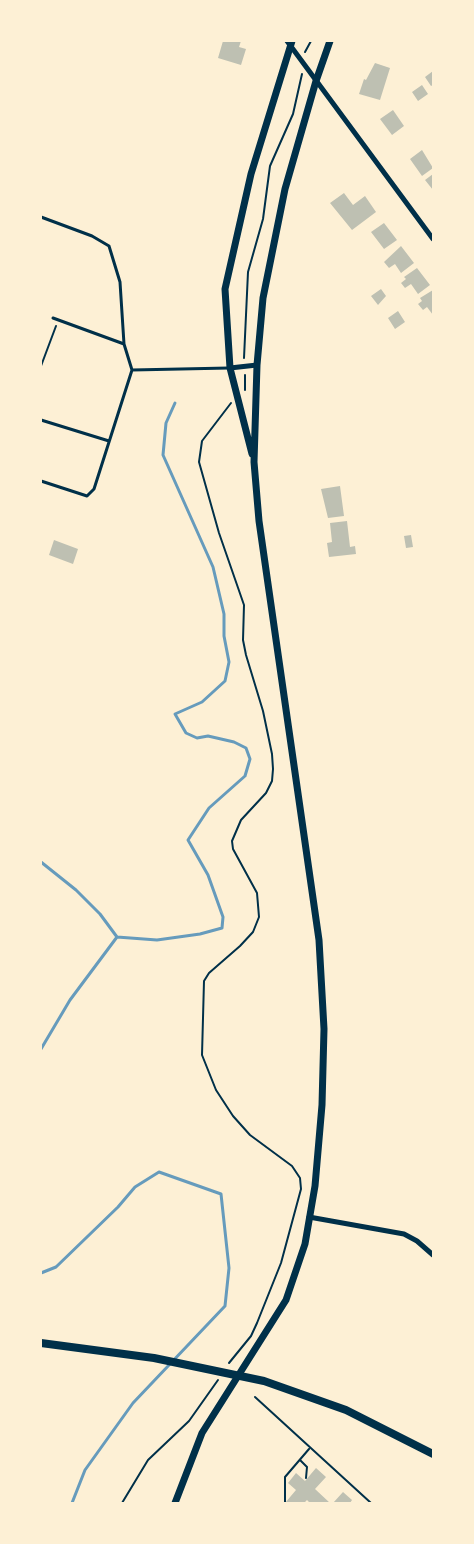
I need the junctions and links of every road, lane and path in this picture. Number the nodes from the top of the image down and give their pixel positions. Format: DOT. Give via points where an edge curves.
graph roads {
  1 [pos="311,41"];
  2 [pos="330,41"];
  3 [pos="290,43"];
  4 [pos="305,51"];
  5 [pos="301,80"];
  6 [pos="316,81"];
  7 [pos="41,217"];
  8 [pos="433,239"];
  9 [pos="53,318"];
  10 [pos="58,320"];
  11 [pos="124,344"];
  12 [pos="244,355"];
  13 [pos="257,365"];
  14 [pos="41,366"];
  15 [pos="230,368"];
  16 [pos="132,370"];
  17 [pos="245,375"];
  18 [pos="241,395"];
  19 [pos="233,401"];
  20 [pos="41,420"];
  21 [pos="109,441"];
  22 [pos="254,462"];
  23 [pos="41,481"];
  24 [pos="309,1218"];
  25 [pos="433,1256"];
  26 [pos="41,1343"];
  27 [pos="234,1355"];
  28 [pos="239,1374"];
  29 [pos="214,1385"];
  30 [pos="255,1397"];
  31 [pos="310,1448"];
  32 [pos="432,1453"];
  33 [pos="300,1460"];
  34 [pos="290,1472"];
  35 [pos="293,1475"];
  36 [pos="306,1478"];
  37 [pos="367,1499"];
  38 [pos="122,1503"];
  39 [pos="175,1503"];
  40 [pos="285,1503"];
  41 [pos="364,1503"];
  42 [pos="371,1503"];
  1 -- 4 [label="path"];
  2 -- 6 [label="street"];
  3 -- 6 [label="street"];
  3 -- 15 [label="street" via="251,174 225,289"];
  5 -- 12 [label="path" via="293,114 270,166 263,219 248,272"];
  6 -- 8 [label="street"];
  6 -- 13 [label="street" via="285,189 263,298"];
  7 -- 11 [label="lane" via="92,236 109,246 120,282"];
  9 -- 10 [label="lane"];
  10 -- 11 [label="lane"];
  10 -- 14 [label="path"];
  11 -- 16 [label="lane"];
  13 -- 15 [label="street"];
  13 -- 22 [label="street"];
  15 -- 16 [label="lane"];
  15 -- 22 [label="street"];
  16 -- 21 [label="lane"];
  17 -- 18 [label="path" via="245,391"];
  19 -- 27 [label="path" via="202,441 199,462 244,605 243,640 263,711 273,769 266,793 241,820 232,841 233,849 257,893 259,917 253,932 204,981 202,1055 216,1090 233,1116 250,1135 292,1166 300,1178 301,1188 281,1263 257,1323 251,1336"];
  20 -- 21 [label="lane"];
  21 -- 23 [label="lane" via="94,489 87,496"];
  22 -- 24 [label="street" via="319,940 324,1029 322,1105"];
  24 -- 25 [label="street" via="404,1234"];
  24 -- 28 [label="street" via="286,1300"];
  26 -- 28 [label="main road" via="102,1350"];
  28 -- 32 [label="main road" via="292,1389 346,1410"];
  28 -- 39 [label="street" via="202,1433"];
  29 -- 38 [label="path" via="189,1421 148,1460"];
  30 -- 31 [label="path"];
  31 -- 33 [label="path"];
  31 -- 37 [label="path"];
  33 -- 34 [label="path"];
  33 -- 36 [label="path" via="308,1470"];
  34 -- 35 [label="path"];
  34 -- 40 [label="path" via="284,1479"];
  37 -- 41 [label="path"];
  37 -- 42 [label="path"];
}
